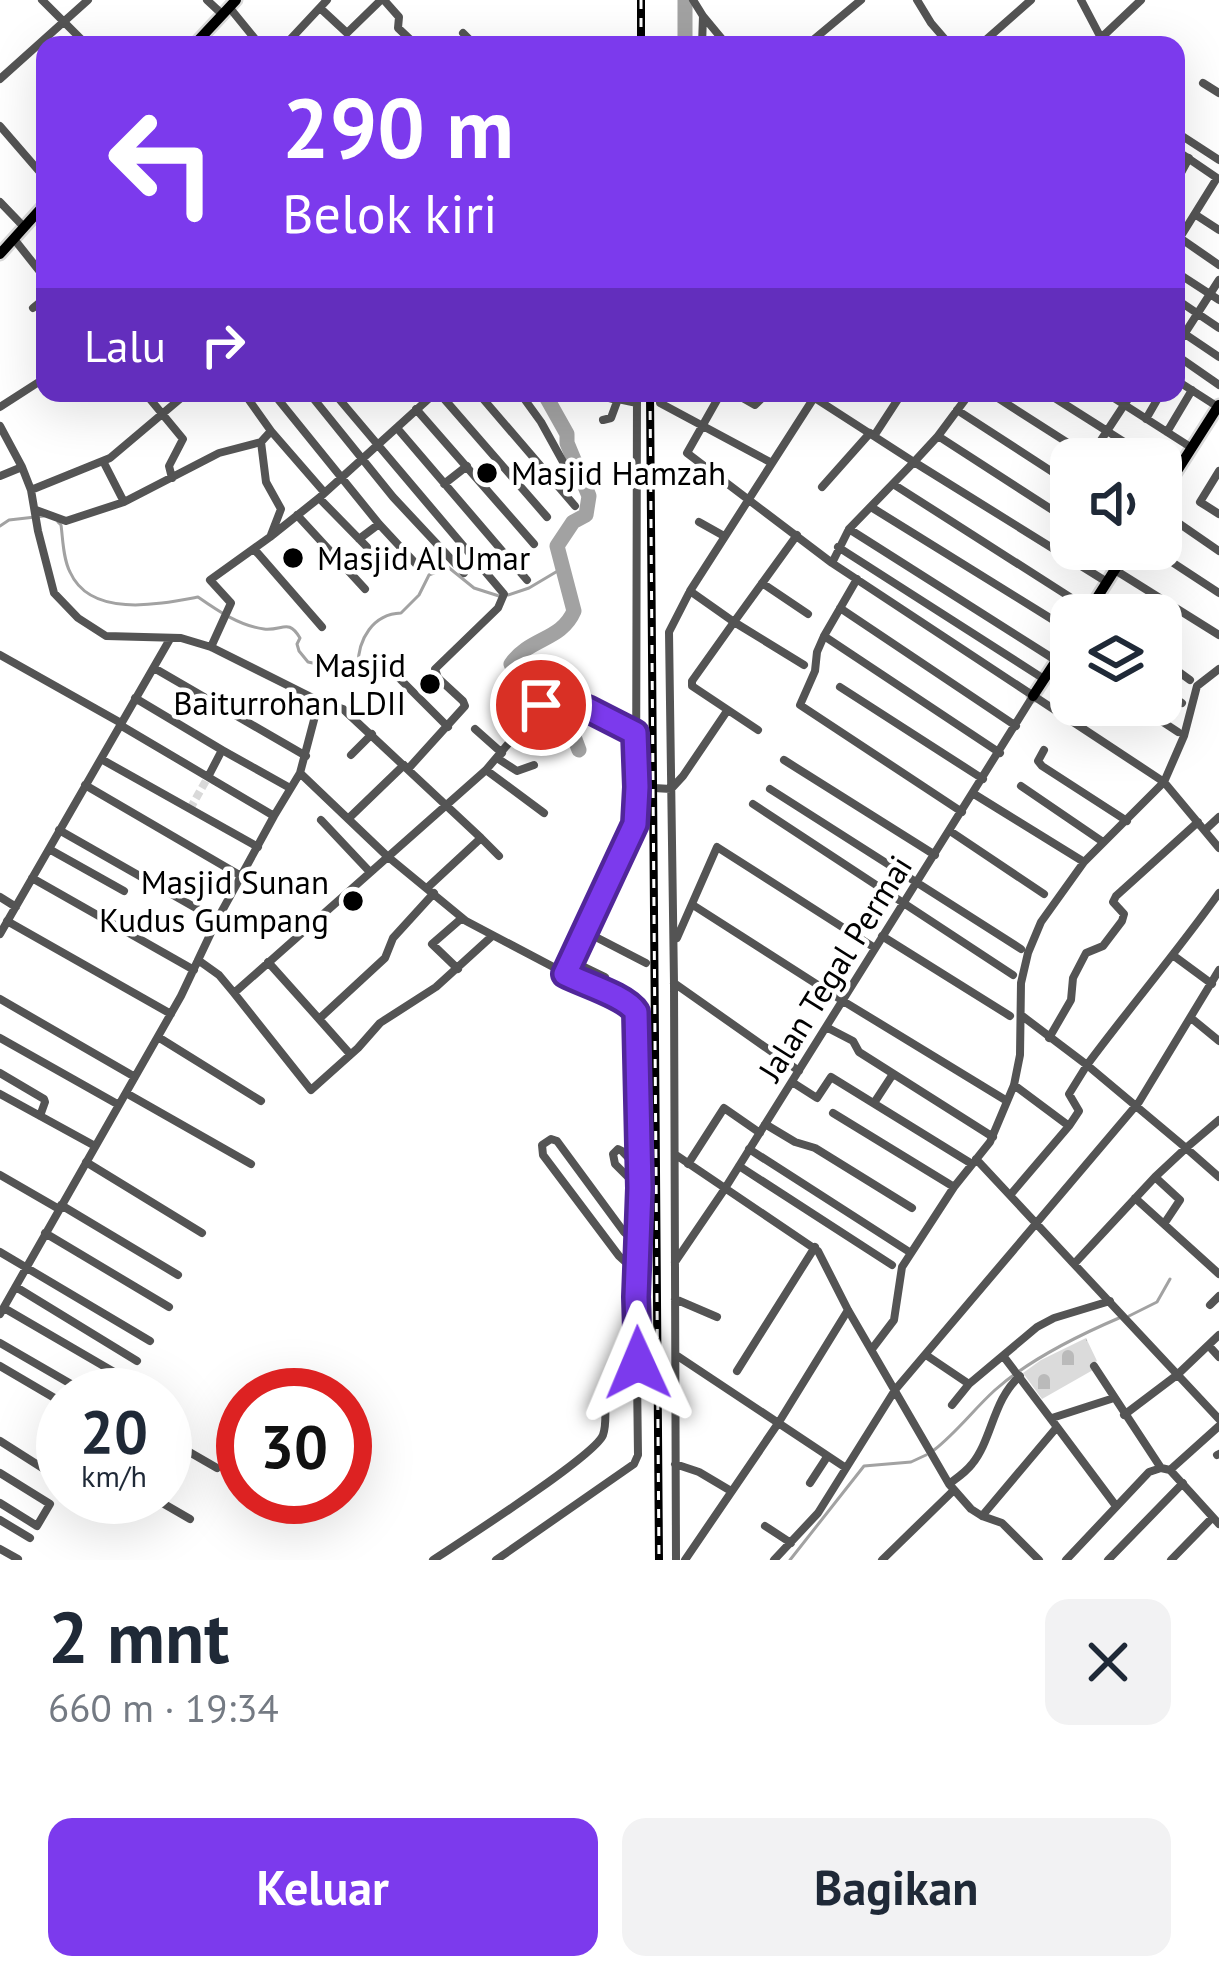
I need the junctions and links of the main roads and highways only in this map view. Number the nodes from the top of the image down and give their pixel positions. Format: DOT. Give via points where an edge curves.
graph roads {
  1 [pos="229,7"];
  2 [pos="202,36"];
  3 [pos="36,214"];
  4 [pos="0,254"];
  5 [pos="1218,406"];
  6 [pos="1182,463"];
  7 [pos="1050,673"];
  8 [pos="1033,696"];
  1 -- 2 [label="main road"];
  3 -- 4 [label="main road"];
  5 -- 6 [label="main road"];
  7 -- 8 [label="main road"];
}
